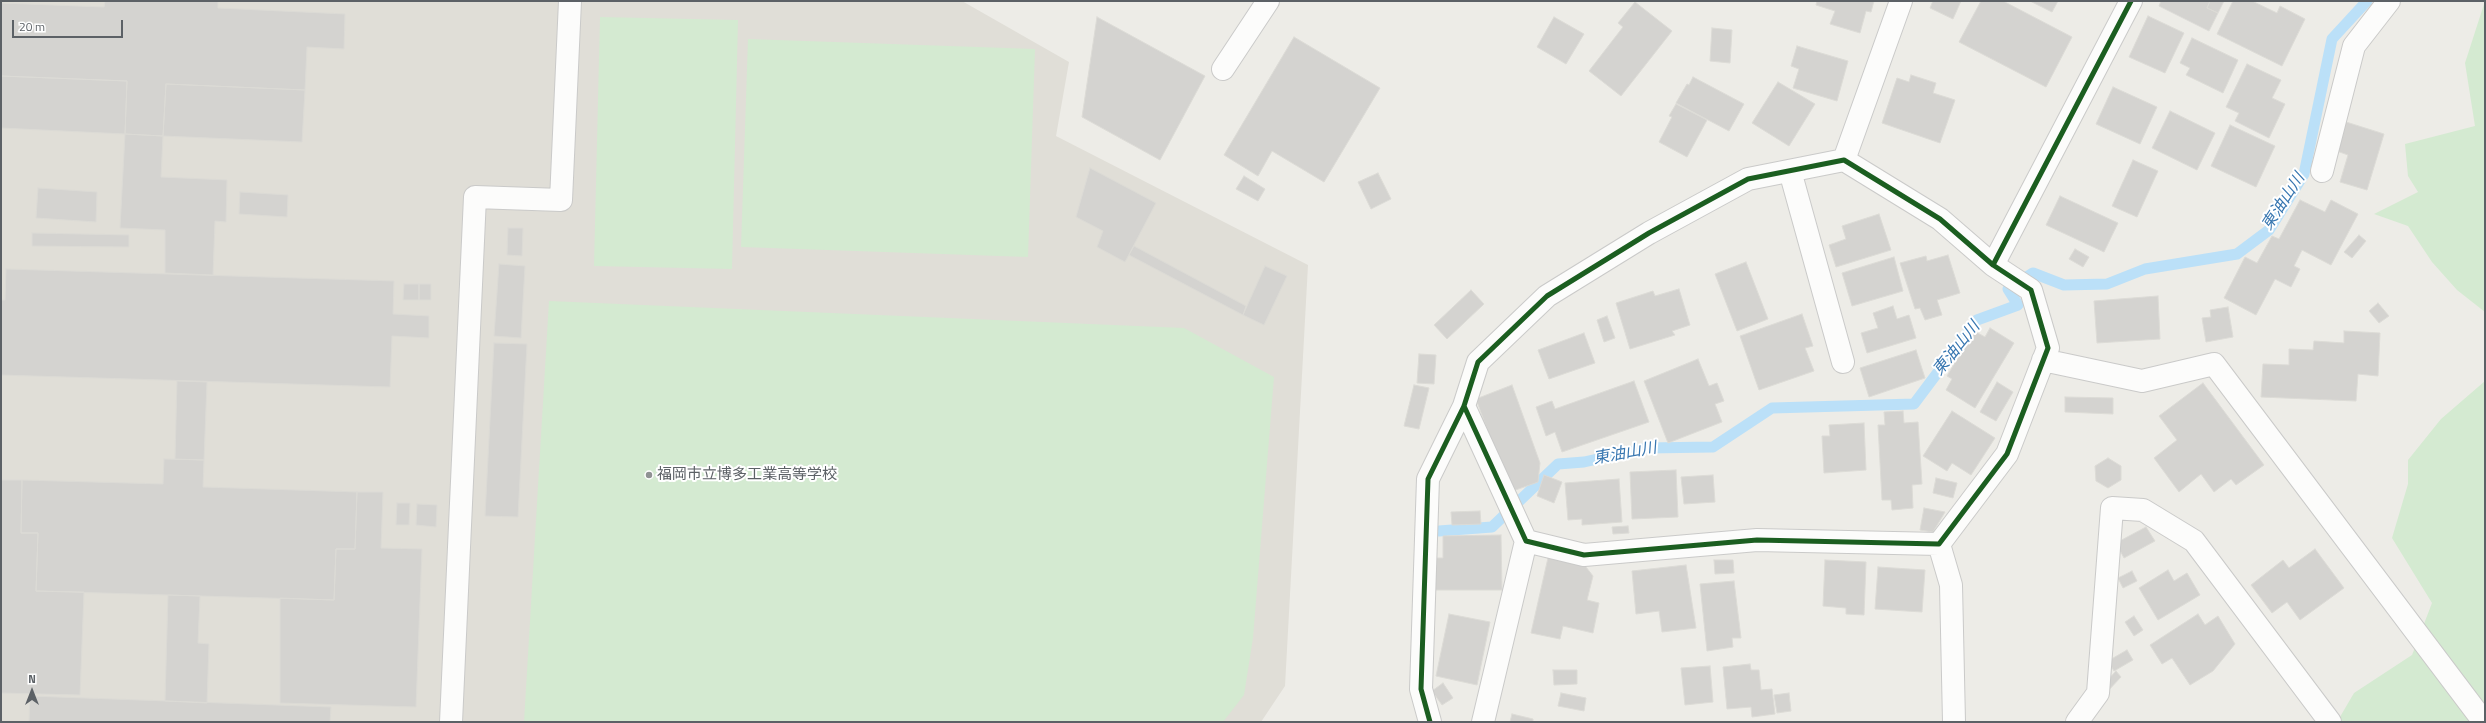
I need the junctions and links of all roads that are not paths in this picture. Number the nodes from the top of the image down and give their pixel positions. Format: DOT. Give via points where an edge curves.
graph roads {
  1 [pos="570,1"];
  2 [pos="1268,1"];
  3 [pos="1901,1"];
  4 [pos="2131,1"];
  5 [pos="2389,1"];
  6 [pos="1223,70"];
  7 [pos="1844,160"];
  8 [pos="1790,171"];
  9 [pos="2322,171"];
  10 [pos="1993,265"];
  11 [pos="2043,360"];
  12 [pos="1843,362"];
  13 [pos="1464,406"];
  14 [pos="1524,537"];
  15 [pos="1939,544"];
  16 [pos="2480,721"];
  17 [pos="451,722"];
  18 [pos="1430,722"];
  19 [pos="1483,722"];
  20 [pos="1954,722"];
  21 [pos="2077,722"];
  22 [pos="2330,722"];
  1 -- 17 [label="street" via="561,200 476,197"];
  2 -- 6 [label="street"];
  3 -- 7 [label="street"];
  4 -- 10 [label="street"];
  5 -- 9 [label="street" via="2354,46"];
  7 -- 8 [label="street"];
  7 -- 10 [label="street" via="1940,219"];
  8 -- 12 [label="street"];
  8 -- 13 [label="street" via="1748,179 1649,233 1547,296 1478,362"];
  10 -- 11 [label="street" via="2031,290 2048,348"];
  11 -- 15 [label="street" via="2007,454"];
  11 -- 16 [label="street" via="2142,380 2214,364"];
  13 -- 14 [label="street"];
  13 -- 18 [label="street" via="1428,479 1421,689"];
  14 -- 15 [label="street" via="1584,555 1757,540"];
  14 -- 19 [label="street"];
  15 -- 20 [label="street" via="1951,585"];
  21 -- 22 [label="street" via="2098,694 2112,508 2143,510 2194,541"];
}
